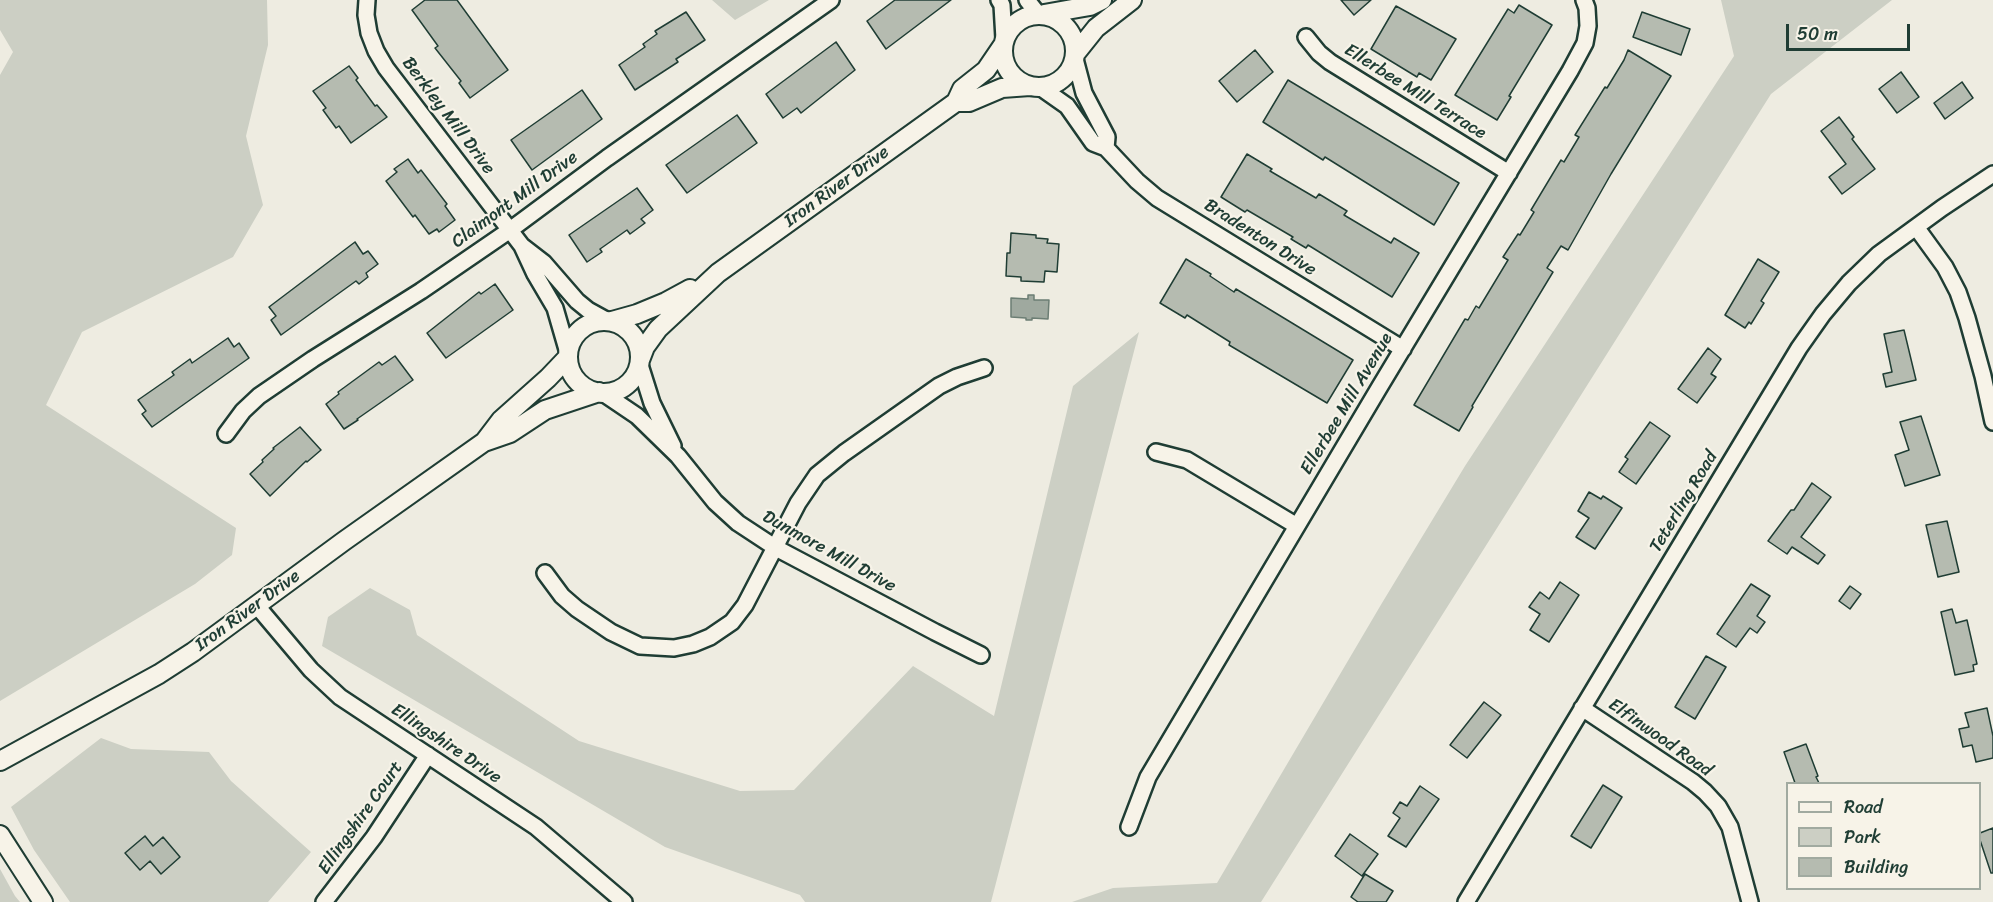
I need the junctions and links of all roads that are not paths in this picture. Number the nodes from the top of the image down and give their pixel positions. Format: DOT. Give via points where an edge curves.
graph roads {
  1 [pos="367,0"];
  2 [pos="831,0"];
  3 [pos="999,0"];
  4 [pos="1102,0"];
  5 [pos="1132,0"];
  6 [pos="1584,0"];
  7 [pos="1036,10"];
  8 [pos="1305,37"];
  9 [pos="1004,42"];
  10 [pos="1076,56"];
  11 [pos="1035,87"];
  12 [pos="956,102"];
  13 [pos="1106,148"];
  14 [pos="1509,173"];
  15 [pos="1993,174"];
  16 [pos="1916,227"];
  17 [pos="510,230"];
  18 [pos="522,246"];
  19 [pos="718,273"];
  20 [pos="610,321"];
  21 [pos="1403,349"];
  22 [pos="568,355"];
  23 [pos="640,363"];
  24 [pos="984,368"];
  25 [pos="601,393"];
  26 [pos="1993,422"];
  27 [pos="226,434"];
  28 [pos="484,442"];
  29 [pos="1156,452"];
  30 [pos="678,456"];
  31 [pos="1297,526"];
  32 [pos="776,548"];
  33 [pos="545,573"];
  34 [pos="257,606"];
  35 [pos="981,655"];
  36 [pos="1582,708"];
  37 [pos="428,755"];
  38 [pos="0,761"];
  39 [pos="1130,827"];
  40 [pos="0,835"];
  41 [pos="43,902"];
  42 [pos="324,902"];
  43 [pos="624,902"];
  44 [pos="1466,902"];
  45 [pos="1750,902"];
  1 -- 17 [label="street, Berkley Mill Drive" via="369,33 386,68"];
  2 -- 17 [label="street, Claimont Mill Drive"];
  3 -- 9 [label="street"];
  4 -- 7 [label="street" via="1090,6"];
  5 -- 10 [label="street" via="1096,28"];
  6 -- 14 [label="street, Ellerbee Mill Avenue" via="1588,26 1584,43"];
  7 -- 9 [label="street" via="1014,24"];
  7 -- 10 [label="street" via="1055,18 1071,32"];
  8 -- 14 [label="street, Ellerbee Mill Terrace" via="1330,62"];
  9 -- 11 [label="street" via="1009,71 1014,78"];
  9 -- 12 [label="street, Iron River Drive" via="986,70 962,89"];
  10 -- 11 [label="street" via="1059,82"];
  10 -- 13 [label="street, Bradenton Drive" via="1084,93 1107,137"];
  11 -- 12 [label="street, Iron River Drive" via="1002,88 969,102"];
  11 -- 13 [label="street, Bradenton Drive" via="1067,106 1093,143"];
  12 -- 19 [label="street, Iron River Drive"];
  13 -- 21 [label="street, Bradenton Drive" via="1157,198"];
  14 -- 21 [label="street, Ellerbee Mill Avenue"];
  15 -- 16 [label="street, Teterling Road"];
  16 -- 26 [label="street" via="1958,292"];
  16 -- 36 [label="street, Teterling Road" via="1879,254 1811,331"];
  17 -- 18 [label="street, Berkley Mill Drive"];
  17 -- 27 [label="street, Claimont Mill Drive" via="258,396"];
  18 -- 20 [label="street, Berkley Mill Drive" via="544,263 577,302"];
  18 -- 22 [label="street, Berkley Mill Drive" via="555,308"];
  19 -- 20 [label="street, Iron River Drive" via="666,302"];
  19 -- 23 [label="street, Iron River Drive" via="658,329 645,347"];
  20 -- 22 [label="street" via="584,327 576,334"];
  20 -- 23 [label="street" via="631,332 637,341"];
  21 -- 31 [label="street, Ellerbee Mill Avenue"];
  22 -- 25 [label="street" via="574,376 589,389"];
  22 -- 28 [label="street, Iron River Drive" via="501,420"];
  23 -- 25 [label="street" via="636,374 622,388"];
  23 -- 30 [label="street, Dunmore Mill Drive" via="652,403"];
  24 -- 32 [label="street" via="948,380 829,465 809,484"];
  25 -- 28 [label="street, Iron River Drive" via="545,410 510,433"];
  25 -- 30 [label="street, Dunmore Mill Drive" via="630,410"];
  28 -- 34 [label="street, Iron River Drive"];
  29 -- 31 [label="street" via="1187,460"];
  30 -- 32 [label="street, Dunmore Mill Drive" via="738,523"];
  31 -- 39 [label="street, Ellerbee Mill Avenue" via="1148,777"];
  32 -- 33 [label="street" via="732,622 710,637 674,648 640,646 611,632 570,603"];
  32 -- 35 [label="street, Dunmore Mill Drive"];
  34 -- 37 [label="street, Ellingshire Drive" via="325,684"];
  34 -- 38 [label="street, Iron River Drive" via="159,674"];
  36 -- 44 [label="street, Teterling Road"];
  36 -- 45 [label="street, Elfinwood Road" via="1693,782 1718,806 1730,827"];
  37 -- 42 [label="street, Ellingshire Court" via="374,837"];
  37 -- 43 [label="street, Ellingshire Drive" via="536,827"];
  40 -- 41 [label="street"];
}
